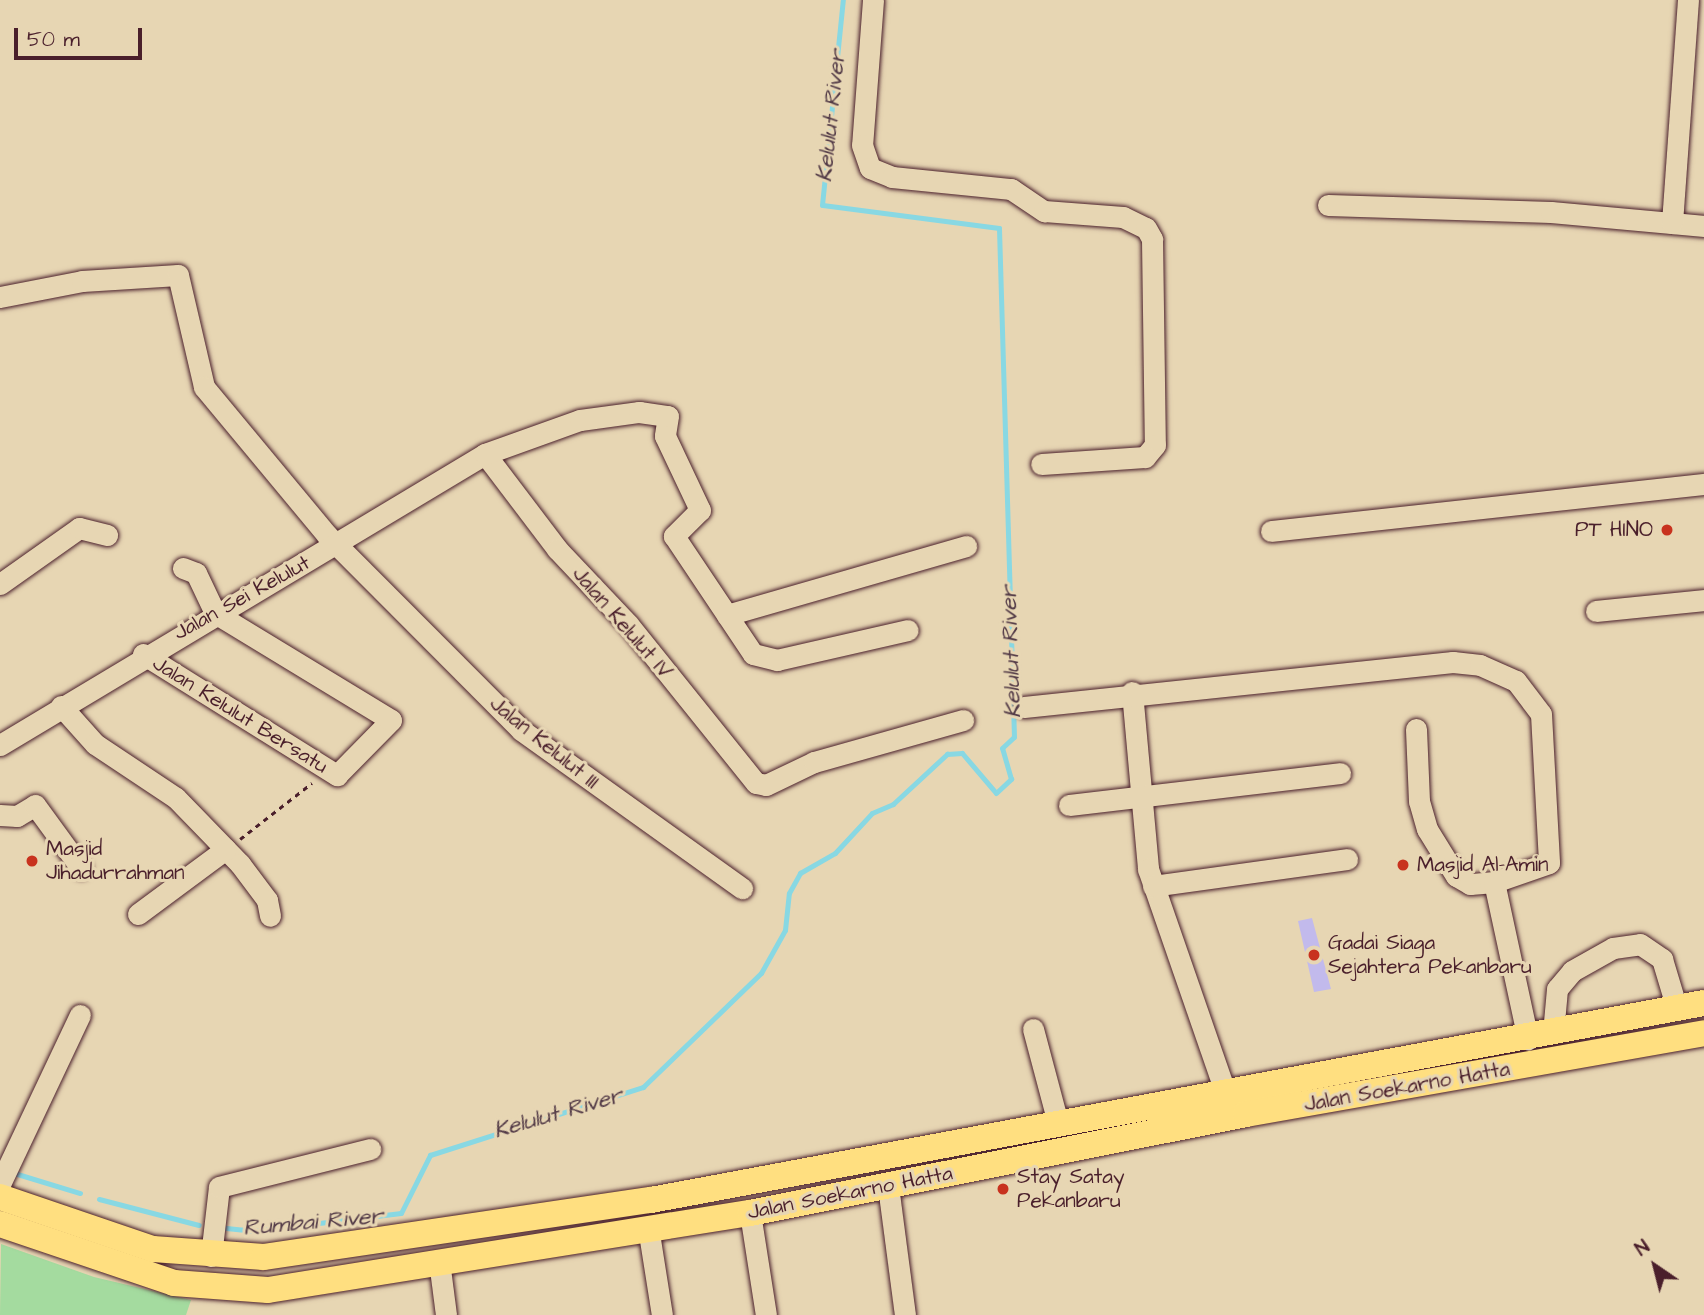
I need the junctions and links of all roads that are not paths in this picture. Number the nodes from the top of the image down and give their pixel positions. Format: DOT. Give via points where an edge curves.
graph roads {
  1 [pos="873,0"];
  2 [pos="1688,0"];
  3 [pos="1328,205"];
  4 [pos="1672,223"];
  5 [pos="1704,226"];
  6 [pos="0,297"];
  7 [pos="485,454"];
  8 [pos="1041,464"];
  9 [pos="1704,484"];
  10 [pos="1270,531"];
  11 [pos="107,535"];
  12 [pos="337,545"];
  13 [pos="966,547"];
  14 [pos="183,568"];
  15 [pos="0,584"];
  16 [pos="1704,600"];
  17 [pos="1596,611"];
  18 [pos="215,612"];
  19 [pos="727,615"];
  20 [pos="908,630"];
  21 [pos="143,654"];
  22 [pos="1132,692"];
  23 [pos="61,706"];
  24 [pos="1024,707"];
  25 [pos="963,720"];
  26 [pos="1416,729"];
  27 [pos="0,745"];
  28 [pos="1340,773"];
  29 [pos="1138,796"];
  30 [pos="1069,805"];
  31 [pos="0,815"];
  32 [pos="226,849"];
  33 [pos="1347,859"];
  34 [pos="81,868"];
  35 [pos="1494,882"];
  36 [pos="1153,886"];
  37 [pos="742,888"];
  38 [pos="138,914"];
  39 [pos="270,916"];
  40 [pos="1704,1003"];
  41 [pos="1676,1009"];
  42 [pos="80,1015"];
  43 [pos="1033,1029"];
  44 [pos="1704,1033"];
  45 [pos="1541,1036"];
  46 [pos="1225,1091"];
  47 [pos="1058,1123"];
  48 [pos="995,1135"];
  49 [pos="370,1149"];
  50 [pos="1002,1165"];
  51 [pos="0,1184"];
  52 [pos="888,1186"];
  53 [pos="0,1196"];
  54 [pos="750,1213"];
  55 [pos="0,1224"];
  56 [pos="648,1227"];
  57 [pos="211,1256"];
  58 [pos="439,1261"];
  59 [pos="446,1315"];
  60 [pos="662,1315"];
  61 [pos="765,1315"];
  62 [pos="905,1315"];
  1 -- 8 [label="street" via="862,145 870,168 891,177 1012,190 1044,211 1123,217 1146,228 1152,239 1155,445 1145,457"];
  2 -- 4 [label="street"];
  3 -- 4 [label="street" via="1551,212"];
  4 -- 5 [label="street"];
  6 -- 12 [label="street, Jalan Kelulut III" via="82,281 178,275 204,387"];
  7 -- 12 [label="street, Jalan Sei Kelulut"];
  7 -- 19 [label="street, Jalan Sei Kelulut" via="580,420 639,412 668,416 665,436 700,510 674,536"];
  7 -- 25 [label="street, Jalan Kelulut IV" via="750,778 766,785 814,762"];
  9 -- 10 [label="street"];
  11 -- 15 [label="street" via="79,528"];
  12 -- 18 [label="street, Jalan Sei Kelulut"];
  12 -- 37 [label="street, Jalan Kelulut III" via="521,730"];
  13 -- 19 [label="street"];
  14 -- 18 [label="street" via="195,573"];
  16 -- 17 [label="street"];
  18 -- 21 [label="street, Jalan Sei Kelulut"];
  18 -- 21 [label="street, Jalan Kelulut Bersatu" via="391,720 330,772"];
  19 -- 20 [label="street" via="764,661"];
  21 -- 23 [label="street, Jalan Sei Kelulut"];
  22 -- 24 [label="street"];
  22 -- 29 [label="street"];
  22 -- 35 [label="street" via="1454,662 1516,681 1541,715 1553,847 1549,863"];
  23 -- 27 [label="street, Jalan Sei Kelulut"];
  23 -- 32 [label="street" via="82,733 176,798"];
  26 -- 35 [label="street" via="1419,801 1441,858 1470,884"];
  28 -- 29 [label="street"];
  29 -- 30 [label="street"];
  29 -- 36 [label="street"];
  31 -- 34 [label="street" via="17,816 35,805"];
  32 -- 38 [label="street"];
  32 -- 39 [label="street" via="267,900"];
  33 -- 36 [label="street"];
  35 -- 45 [label="street"];
  36 -- 46 [label="street"];
  40 -- 41 [label="main road, Jalan Soekarno Hatta"];
  41 -- 45 [label="main road, Jalan Soekarno Hatta"];
  41 -- 45 [label="street" via="1661,959 1640,944 1613,948 1572,971 1557,989"];
  42 -- 51 [label="street"];
  43 -- 47 [label="street"];
  44 -- 50 [label="main road, Jalan Soekarno Hatta"];
  45 -- 46 [label="main road, Jalan Soekarno Hatta"];
  46 -- 47 [label="main road, Jalan Soekarno Hatta"];
  47 -- 48 [label="main road, Jalan Soekarno Hatta"];
  48 -- 50 [label="main road"];
  48 -- 57 [label="main road, Jalan Soekarno Hatta" via="414,1239 264,1257"];
  49 -- 57 [label="street" via="219,1188"];
  50 -- 52 [label="main road, Jalan Soekarno Hatta"];
  52 -- 54 [label="main road, Jalan Soekarno Hatta"];
  52 -- 62 [label="street"];
  53 -- 57 [label="main road, Jalan Soekarno Hatta" via="122,1241"];
  54 -- 56 [label="main road, Jalan Soekarno Hatta"];
  54 -- 61 [label="street"];
  55 -- 58 [label="main road, Jalan Soekarno Hatta" via="174,1283 218,1290 268,1290"];
  56 -- 58 [label="main road, Jalan Soekarno Hatta"];
  56 -- 60 [label="street"];
  58 -- 59 [label="street"];
}
